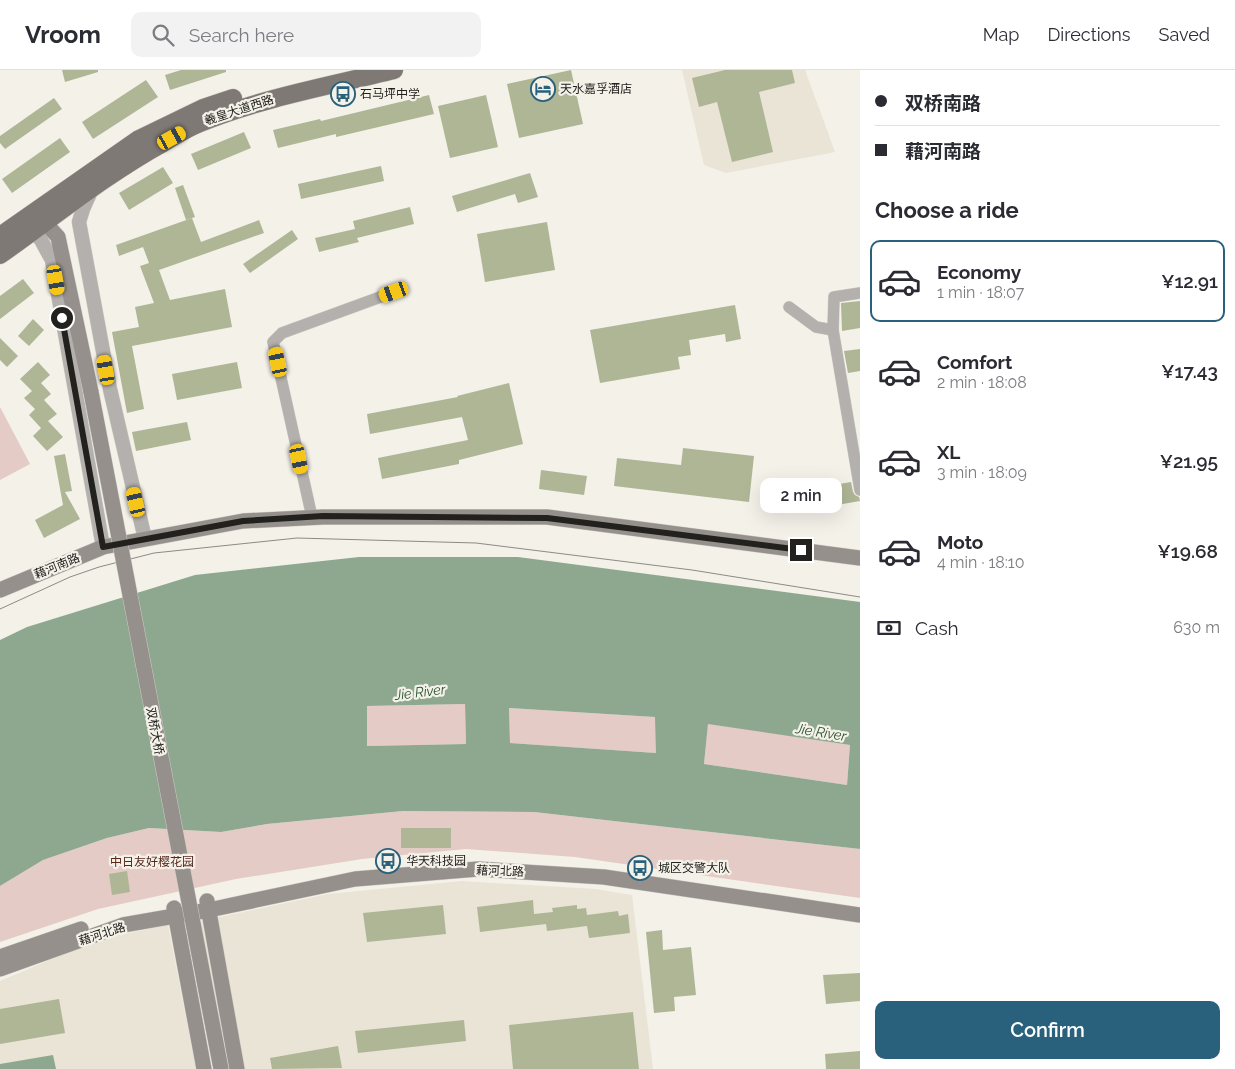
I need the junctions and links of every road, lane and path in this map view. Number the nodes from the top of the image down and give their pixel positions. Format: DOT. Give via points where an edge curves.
graph roads {
  1 [pos="347,70"];
  2 [pos="394,70"];
  3 [pos="92,187"];
  4 [pos="38,222"];
  5 [pos="0,236"];
  6 [pos="0,256"];
  7 [pos="394,292"];
  8 [pos="860,293"];
  9 [pos="789,307"];
  10 [pos="833,330"];
  11 [pos="860,490"];
  12 [pos="312,517"];
  13 [pos="144,539"];
  14 [pos="103,547"];
  15 [pos="860,558"];
  16 [pos="0,590"];
  17 [pos="208,905"];
  18 [pos="860,905"];
  19 [pos="174,912"];
  20 [pos="860,915"];
  21 [pos="0,957"];
  22 [pos="0,969"];
  23 [pos="204,1069"];
  24 [pos="220,1069"];
  25 [pos="237,1069"];
  1 -- 4 [label="main road, 羲皇大道西路" via="250,93 203,108 139,139"];
  2 -- 3 [label="main road, 羲皇大道西路" via="254,103 198,123 145,152"];
  3 -- 4 [label="main road, 羲皇大道西路"];
  3 -- 13 [label="street" via="79,222 110,389"];
  4 -- 5 [label="main road, 羲皇大道西路"];
  4 -- 6 [label="main road, 羲皇大道西路"];
  4 -- 14 [label="street" via="41,240 52,260"];
  4 -- 24 [label="main road, 双桥大桥, bridge" via="58,237 91,392"];
  7 -- 12 [label="street" via="282,333 274,342"];
  8 -- 10 [label="street" via="834,297"];
  9 -- 10 [label="street" via="816,327"];
  10 -- 11 [label="street"];
  12 -- 13 [label="main road, 藉河南路" via="243,521"];
  12 -- 15 [label="main road, 藉河南路" via="547,518"];
  13 -- 14 [label="main road, 藉河南路"];
  14 -- 16 [label="main road, 藉河南路"];
  17 -- 18 [label="main road, 藉河北路" via="353,870 478,860 605,867"];
  17 -- 19 [label="main road, 藉河北路"];
  17 -- 20 [label="main road, 藉河北路" via="354,879 478,869 604,877"];
  17 -- 25 [label="main road"];
  19 -- 21 [label="main road, 藉河北路" via="120,916"];
  19 -- 22 [label="main road, 藉河北路" via="123,926"];
  19 -- 23 [label="main road"];
}
